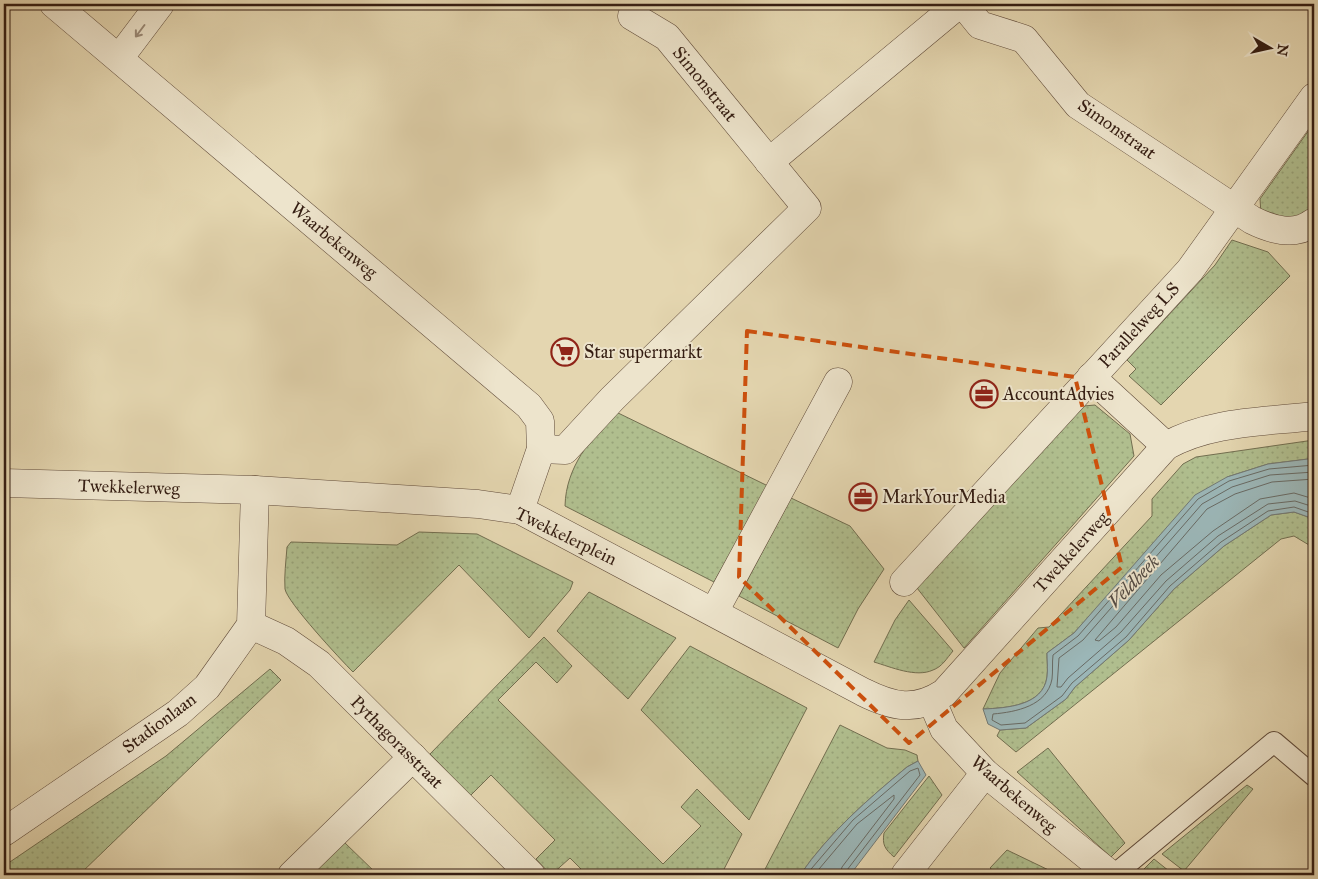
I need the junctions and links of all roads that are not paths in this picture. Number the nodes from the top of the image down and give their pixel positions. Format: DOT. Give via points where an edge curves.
graph roads {
  1 [pos="54,4"];
  2 [pos="160,4"];
  3 [pos="959,4"];
  4 [pos="963,4"];
  5 [pos="632,16"];
  6 [pos="120,58"];
  7 [pos="1314,97"];
  8 [pos="769,162"];
  9 [pos="1236,209"];
  10 [pos="1314,222"];
  11 [pos="1091,377"];
  12 [pos="838,382"];
  13 [pos="1314,416"];
  14 [pos="1166,446"];
  15 [pos="542,449"];
  16 [pos="4,483"];
  17 [pos="255,490"];
  18 [pos="520,510"];
  19 [pos="904,582"];
  20 [pos="714,612"];
  21 [pos="251,625"];
  22 [pos="847,683"];
  23 [pos="932,701"];
  24 [pos="412,757"];
  25 [pos="985,773"];
  26 [pos="1314,776"];
  27 [pos="6,827"];
  28 [pos="916,871"];
  29 [pos="292,875"];
  30 [pos="531,875"];
  31 [pos="1112,875"];
  1 -- 6 [label="street, Waarbekenweg"];
  2 -- 6 [label="street, one-way"];
  3 -- 8 [label="street"];
  4 -- 9 [label="street, Simonstraat" via="980,25 1024,39 1078,104"];
  5 -- 8 [label="street, Simonstraat" via="667,37"];
  6 -- 15 [label="street, Waarbekenweg" via="529,406 540,421"];
  7 -- 9 [label="street, Parallelweg LS"];
  8 -- 15 [label="street, Simonstraat" via="807,208 612,399 565,450"];
  9 -- 10 [label="street, Simonstraat" via="1267,228 1286,231 1306,229"];
  9 -- 11 [label="street, Parallelweg LS" via="1190,270"];
  11 -- 14 [label="street"];
  11 -- 19 [label="street, Parallelweg LS"];
  12 -- 20 [label="street"];
  13 -- 14 [label="street, Twekkelerweg" via="1206,430 1185,435"];
  14 -- 23 [label="street, Twekkelerweg" via="944,693"];
  15 -- 18 [label="street, Waarbekenweg"];
  16 -- 17 [label="street, Twekkelerweg"];
  17 -- 18 [label="street, Twekkelerplein" via="478,504"];
  17 -- 21 [label="street"];
  18 -- 20 [label="street, Twekkelerplein"];
  20 -- 22 [label="street, Twekkelerplein"];
  21 -- 24 [label="street, Pythagorasstraat" via="286,641 319,664"];
  21 -- 27 [label="street, Stadionlaan" via="207,687 178,713"];
  22 -- 23 [label="street, Twekkelerweg" via="891,704 908,706"];
  23 -- 25 [label="street, Waarbekenweg" via="944,729"];
  24 -- 29 [label="street"];
  24 -- 30 [label="street, Pythagorasstraat"];
  25 -- 28 [label="street"];
  25 -- 31 [label="street, Waarbekenweg"];
  26 -- 31 [label="lane" via="1274,742"];
}
